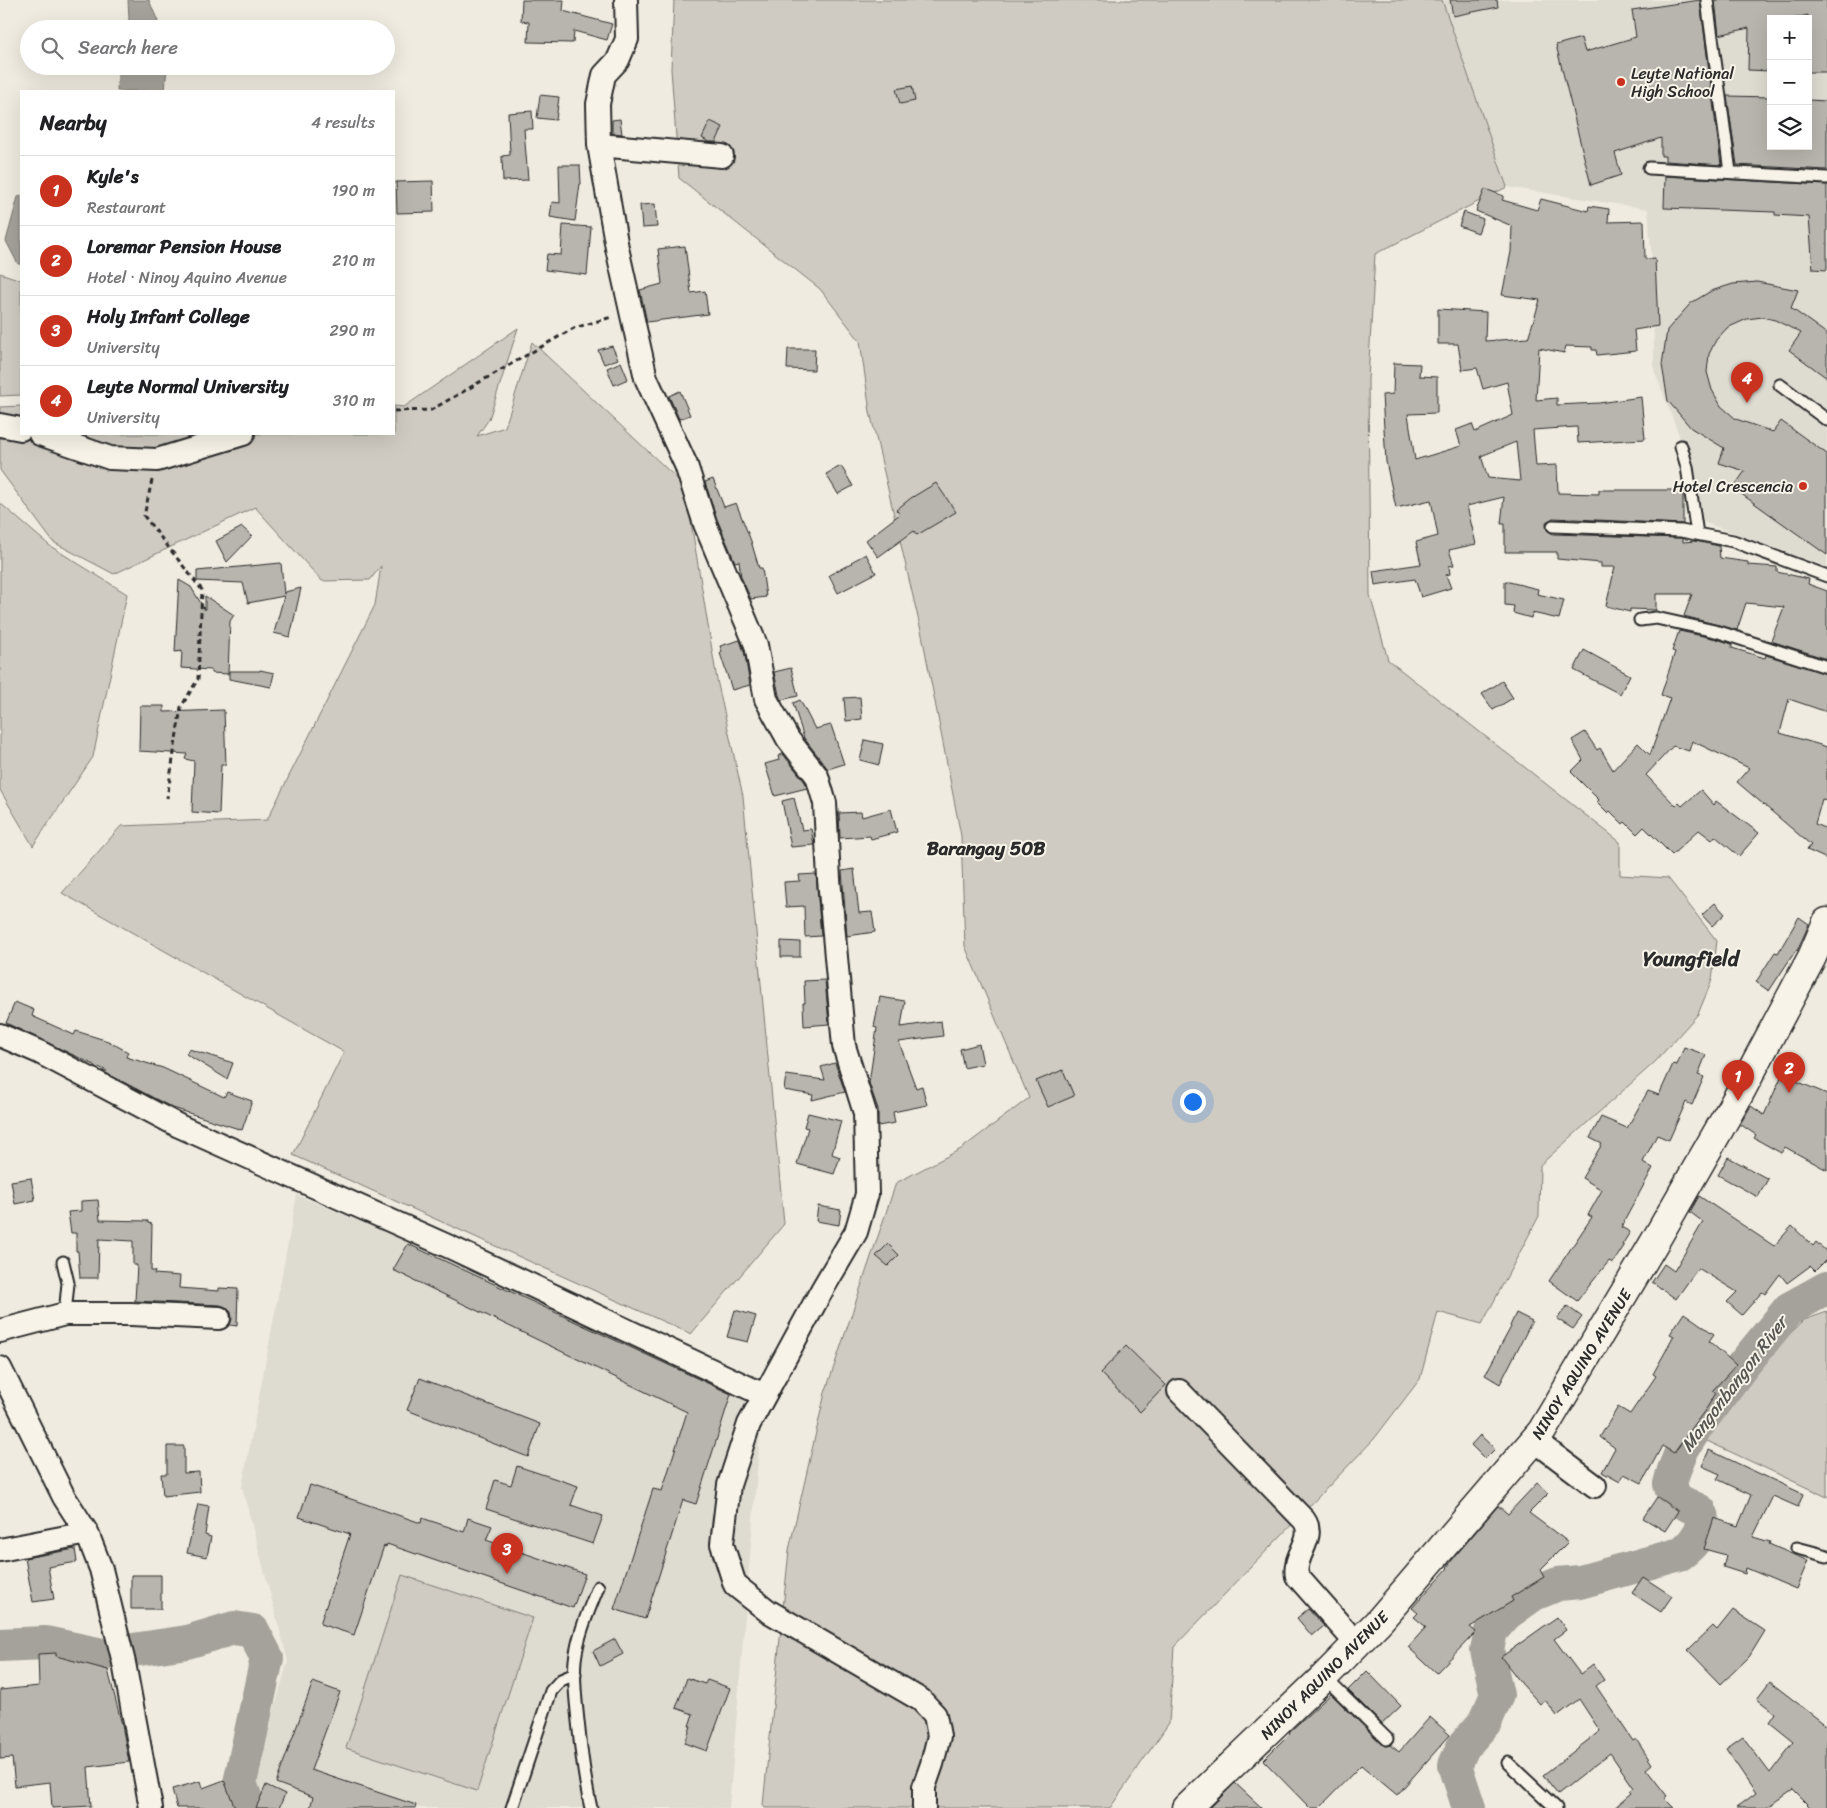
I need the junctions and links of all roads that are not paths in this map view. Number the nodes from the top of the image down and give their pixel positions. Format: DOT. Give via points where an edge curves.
graph roads {
  1 [pos="626,0"];
  2 [pos="1707,0"];
  3 [pos="599,145"];
  4 [pos="722,156"];
  5 [pos="1649,168"];
  6 [pos="1730,172"];
  7 [pos="1827,178"];
  8 [pos="1780,385"];
  9 [pos="1827,420"];
  10 [pos="0,426"];
  11 [pos="20,429"];
  12 [pos="43,435"];
  13 [pos="240,435"];
  14 [pos="1681,446"];
  15 [pos="1552,526"];
  16 [pos="1698,534"];
  17 [pos="1827,576"];
  18 [pos="1640,620"];
  19 [pos="1827,667"];
  20 [pos="1827,922"];
  21 [pos="0,1035"];
  22 [pos="63,1262"];
  23 [pos="65,1314"];
  24 [pos="219,1318"];
  25 [pos="0,1331"];
  26 [pos="0,1368"];
  27 [pos="1178,1391"];
  28 [pos="764,1395"];
  29 [pos="1534,1440"];
  30 [pos="1594,1486"];
  31 [pos="87,1533"];
  32 [pos="1797,1548"];
  33 [pos="0,1550"];
  34 [pos="1827,1556"];
  35 [pos="598,1587"];
  36 [pos="1356,1643"];
  37 [pos="575,1674"];
  38 [pos="1324,1677"];
  39 [pos="1387,1739"];
  40 [pos="1508,1763"];
  41 [pos="151,1808"];
  42 [pos="512,1808"];
  43 [pos="591,1808"];
  44 [pos="924,1808"];
  45 [pos="1187,1808"];
  46 [pos="1556,1808"];
  1 -- 3 [label="street" via="627,39 618,60 604,75 598,104"];
  2 -- 6 [label="lane"];
  3 -- 4 [label="street"];
  3 -- 28 [label="street" via="617,248 646,378 686,465 705,524 756,645 766,699 788,739 818,776 825,803 828,879 844,1046 865,1113 867,1194 856,1232"];
  5 -- 6 [label="lane"];
  6 -- 7 [label="lane"];
  8 -- 9 [label="lane"];
  10 -- 11 [label="street"];
  12 -- 13 [label="street" via="110,458 156,460"];
  14 -- 16 [label="lane"];
  15 -- 16 [label="lane"];
  16 -- 17 [label="lane" via="1733,541"];
  18 -- 19 [label="lane" via="1656,618 1719,632"];
  20 -- 29 [label="main road, NINOY AQUINO AVENUE" via="1812,957 1736,1100 1654,1243"];
  21 -- 28 [label="street" via="180,1126 452,1248"];
  22 -- 23 [label="lane" via="68,1283"];
  23 -- 24 [label="street"];
  23 -- 25 [label="street"];
  26 -- 31 [label="street" via="64,1497"];
  27 -- 36 [label="street" via="1304,1520 1308,1526 1308,1537 1296,1564 1297,1576"];
  28 -- 44 [label="street" via="749,1424 729,1485 722,1544 735,1585 768,1611 921,1700 935,1715 939,1736 924,1787"];
  29 -- 30 [label="street"];
  29 -- 36 [label="main road, NINOY AQUINO AVENUE" via="1380,1620"];
  31 -- 33 [label="street"];
  31 -- 41 [label="street" via="101,1569 118,1636"];
  32 -- 34 [label="lane"];
  35 -- 37 [label="lane" via="583,1624"];
  36 -- 38 [label="main road, NINOY AQUINO AVENUE"];
  37 -- 42 [label="lane" via="561,1680 551,1691"];
  37 -- 43 [label="lane" via="584,1777"];
  38 -- 39 [label="lane"];
  38 -- 45 [label="main road, NINOY AQUINO AVENUE"];
  40 -- 46 [label="lane"];
}
